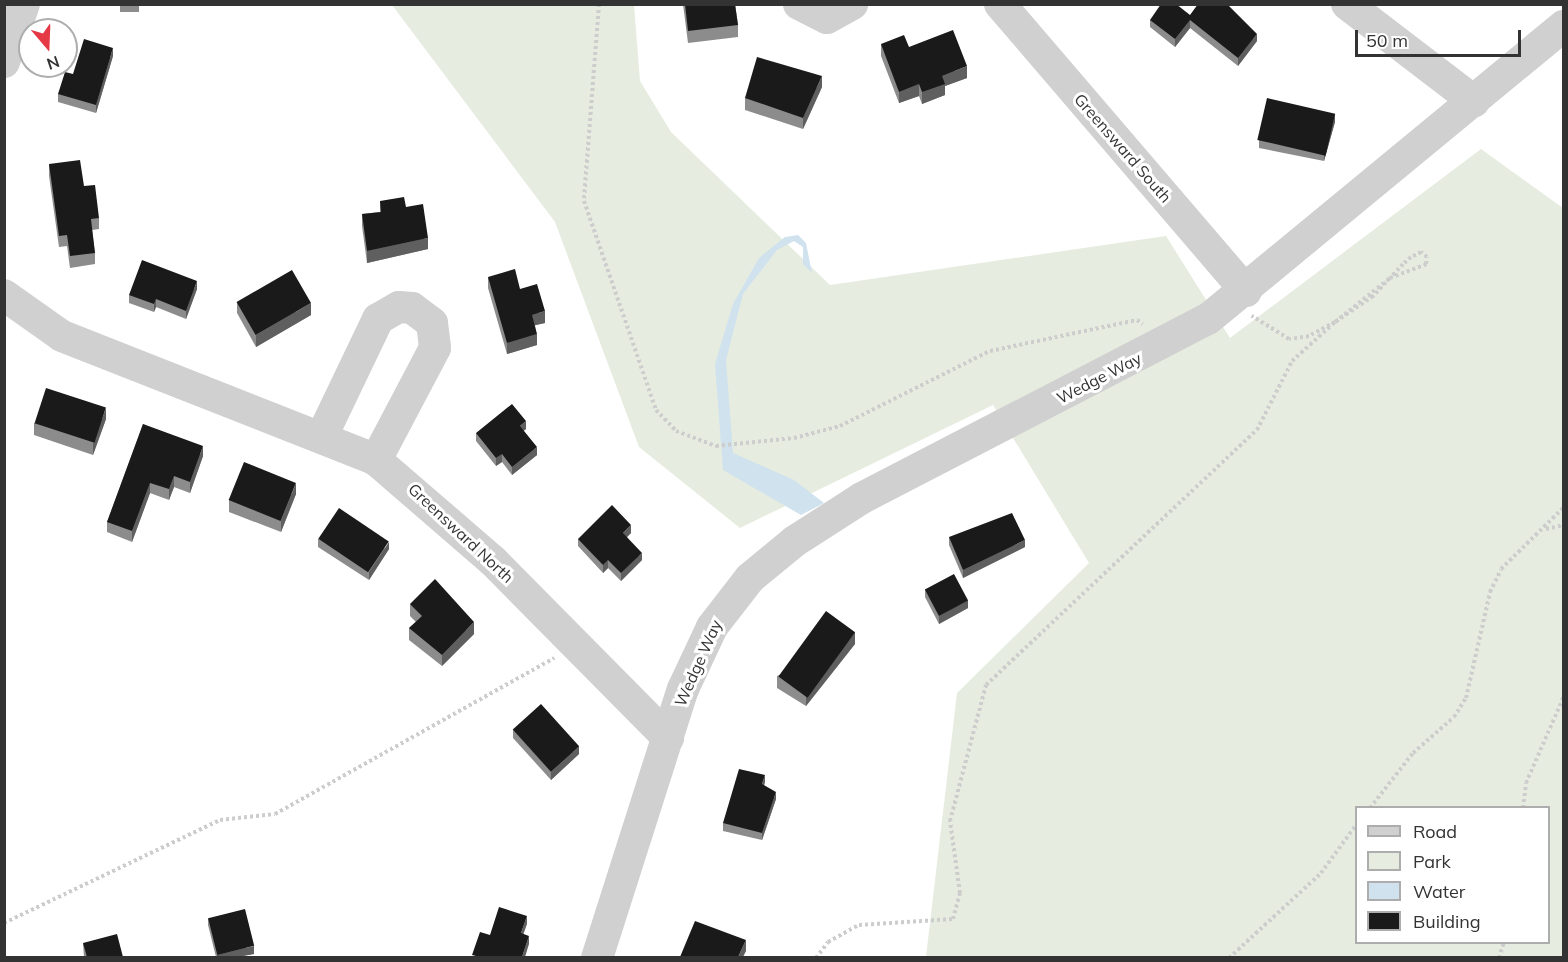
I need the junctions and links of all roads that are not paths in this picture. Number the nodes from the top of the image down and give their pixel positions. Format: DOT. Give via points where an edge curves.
graph roads {
  1 [pos="24,4"];
  2 [pos="799,4"];
  3 [pos="852,4"];
  4 [pos="1000,4"];
  5 [pos="1347,4"];
  6 [pos="1563,26"];
  7 [pos="5,61"];
  8 [pos="1474,101"];
  9 [pos="4,295"];
  10 [pos="1245,300"];
  11 [pos="322,435"];
  12 [pos="376,460"];
  13 [pos="668,738"];
  14 [pos="597,957"];
  1 -- 7 [label="street"];
  2 -- 3 [label="street" via="827,18"];
  4 -- 10 [label="street, Greensward South"];
  5 -- 8 [label="street"];
  6 -- 8 [label="street, Wedge Way"];
  8 -- 10 [label="street, Wedge Way"];
  9 -- 11 [label="street, Greensward North" via="62,336"];
  10 -- 13 [label="street, Wedge Way" via="1167,344 862,498 769,561 739,589 712,627 683,689"];
  11 -- 12 [label="street, Greensward North"];
  11 -- 12 [label="street" via="378,319 399,307 412,308 432,323 435,348"];
  12 -- 13 [label="street, Greensward North" via="493,561 573,647"];
  13 -- 14 [label="street"];
}
